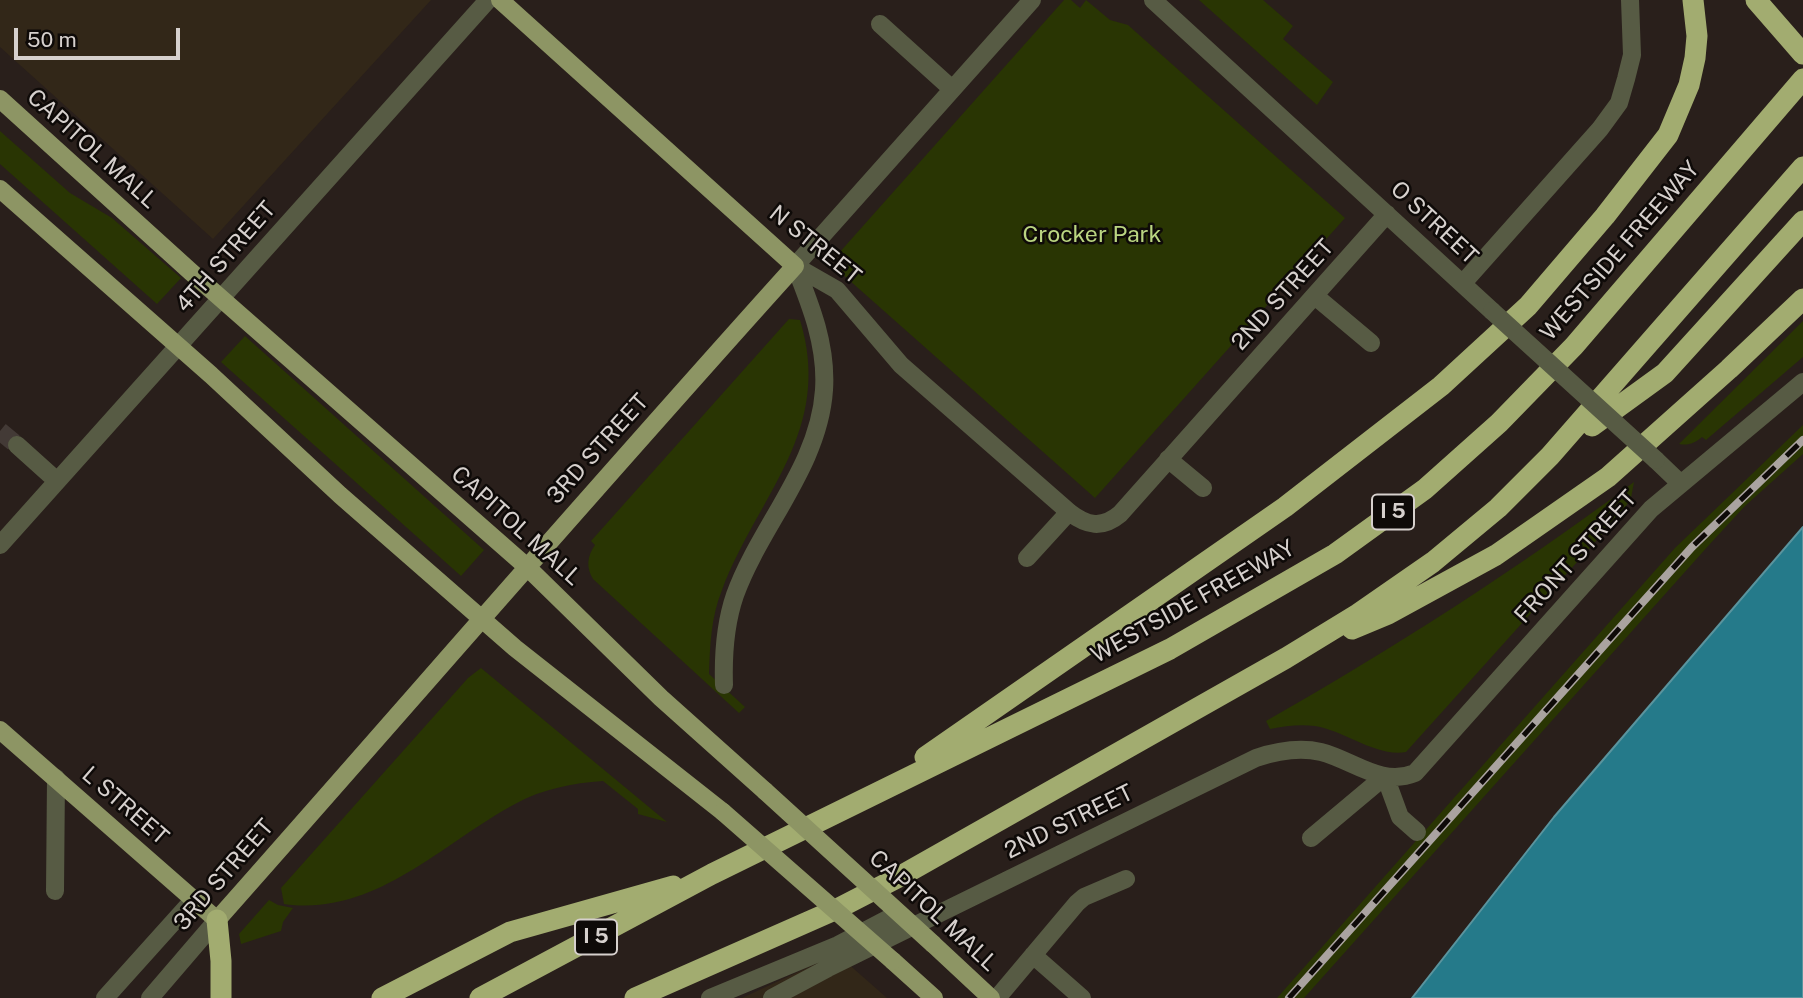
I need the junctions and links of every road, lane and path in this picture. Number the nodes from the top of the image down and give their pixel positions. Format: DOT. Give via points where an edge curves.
graph roads {
  1 [pos="488,0"];
  2 [pos="500,0"];
  3 [pos="1032,0"];
  4 [pos="1153,0"];
  5 [pos="1630,0"];
  6 [pos="1693,0"];
  7 [pos="1757,1"];
  8 [pos="880,24"];
  9 [pos="1803,54"];
  10 [pos="1803,79"];
  11 [pos="952,89"];
  12 [pos="0,99"];
  13 [pos="1803,167"];
  14 [pos="0,189"];
  15 [pos="1387,214"];
  16 [pos="1803,221"];
  17 [pos="795,266"];
  18 [pos="1463,284"];
  19 [pos="1315,296"];
  20 [pos="222,298"];
  21 [pos="1803,299"];
  22 [pos="1371,343"];
  23 [pos="179,347"];
  24 [pos="1803,382"];
  25 [pos="17,446"];
  26 [pos="1550,456"];
  27 [pos="1168,458"];
  28 [pos="57,481"];
  29 [pos="1680,483"];
  30 [pos="1203,488"];
  31 [pos="1069,512"];
  32 [pos="1097,526"];
  33 [pos="0,545"];
  34 [pos="1027,558"];
  35 [pos="527,566"];
  36 [pos="481,619"];
  37 [pos="1286,657"];
  38 [pos="724,685"];
  39 [pos="0,730"];
  40 [pos="1392,777"];
  41 [pos="56,778"];
  42 [pos="869,796"];
  43 [pos="1417,832"];
  44 [pos="1311,838"];
  45 [pos="712,874"];
  46 [pos="1126,879"];
  47 [pos="55,891"];
  48 [pos="194,899"];
  49 [pos="899,913"];
  50 [pos="216,920"];
  51 [pos="860,933"];
  52 [pos="1033,955"];
  53 [pos="105,998"];
  54 [pos="150,998"];
  55 [pos="220,998"];
  56 [pos="382,998"];
  57 [pos="480,998"];
  58 [pos="635,998"];
  59 [pos="710,998"];
  60 [pos="772,998"];
  61 [pos="934,998"];
  62 [pos="992,998"];
  63 [pos="997,998"];
  64 [pos="1082,998"];
  1 -- 20 [label="street, 4TH STREET"];
  2 -- 17 [label="main road, N STREET"];
  3 -- 11 [label="street, 3RD STREET"];
  4 -- 15 [label="street, O STREET"];
  5 -- 18 [label="street" via="1632,55 1619,103"];
  6 -- 42 [label="highway" via="1695,58 1668,135 1528,306 1441,386 1285,507"];
  7 -- 9 [label="highway"];
  8 -- 11 [label="street"];
  10 -- 42 [label="highway, WESTSIDE FREEWAY / I 5" via="1574,346 1499,423 1424,489 1335,554 1181,643"];
  11 -- 17 [label="street, 3RD STREET"];
  12 -- 20 [label="main road, CAPITOL MALL"];
  13 -- 26 [label="highway"];
  14 -- 23 [label="main road"];
  15 -- 18 [label="street, O STREET"];
  15 -- 19 [label="street, 2ND STREET"];
  16 -- 26 [label="highway" via="1665,373"];
  17 -- 31 [label="street, N STREET" via="837,290 911,374"];
  17 -- 35 [label="main road, 3RD STREET"];
  17 -- 38 [label="street" via="820,339 822,407 807,454 736,593 725,637"];
  18 -- 29 [label="street, O STREET, bridge"];
  19 -- 22 [label="street"];
  19 -- 27 [label="street, 2ND STREET"];
  20 -- 23 [label="street, 4TH STREET"];
  20 -- 35 [label="main road, CAPITOL MALL"];
  21 -- 37 [label="highway" via="1608,477 1496,555 1388,614"];
  23 -- 28 [label="street, 4TH STREET"];
  23 -- 36 [label="main road"];
  24 -- 29 [label="street, FRONT STREET"];
  25 -- 28 [label="street"];
  26 -- 37 [label="highway" via="1498,508 1433,562"];
  27 -- 30 [label="street"];
  27 -- 32 [label="street, 2ND STREET" via="1120,514"];
  28 -- 33 [label="street, 4TH STREET"];
  29 -- 40 [label="street, FRONT STREET" via="1646,514 1421,768"];
  31 -- 32 [label="street, N STREET"];
  31 -- 34 [label="street"];
  35 -- 36 [label="main road, 3RD STREET"];
  35 -- 49 [label="main road, CAPITOL MALL, bridge" via="661,698"];
  36 -- 50 [label="main road, 3RD STREET"];
  36 -- 51 [label="main road, bridge" via="723,811"];
  37 -- 58 [label="highway" via="899,877"];
  39 -- 41 [label="main road, L STREET"];
  40 -- 43 [label="street" via="1400,817"];
  40 -- 44 [label="street, FRONT STREET"];
  40 -- 60 [label="street, 2ND STREET" via="1319,752 1286,751 1256,758"];
  41 -- 47 [label="street"];
  41 -- 48 [label="main road, L STREET"];
  42 -- 45 [label="highway, WESTSIDE FREEWAY / I 5"];
  45 -- 56 [label="highway" via="510,932"];
  45 -- 57 [label="highway, WESTSIDE FREEWAY / I 5"];
  46 -- 52 [label="street" via="1084,897"];
  48 -- 50 [label="main road, L STREET"];
  48 -- 53 [label="street, 3RD STREET"];
  49 -- 51 [label="street"];
  49 -- 62 [label="main road, CAPITOL MALL, bridge"];
  50 -- 54 [label="street, 3RD STREET"];
  50 -- 55 [label="highway"];
  51 -- 59 [label="street"];
  51 -- 61 [label="main road, bridge"];
  52 -- 63 [label="street"];
  52 -- 64 [label="street"];
}
